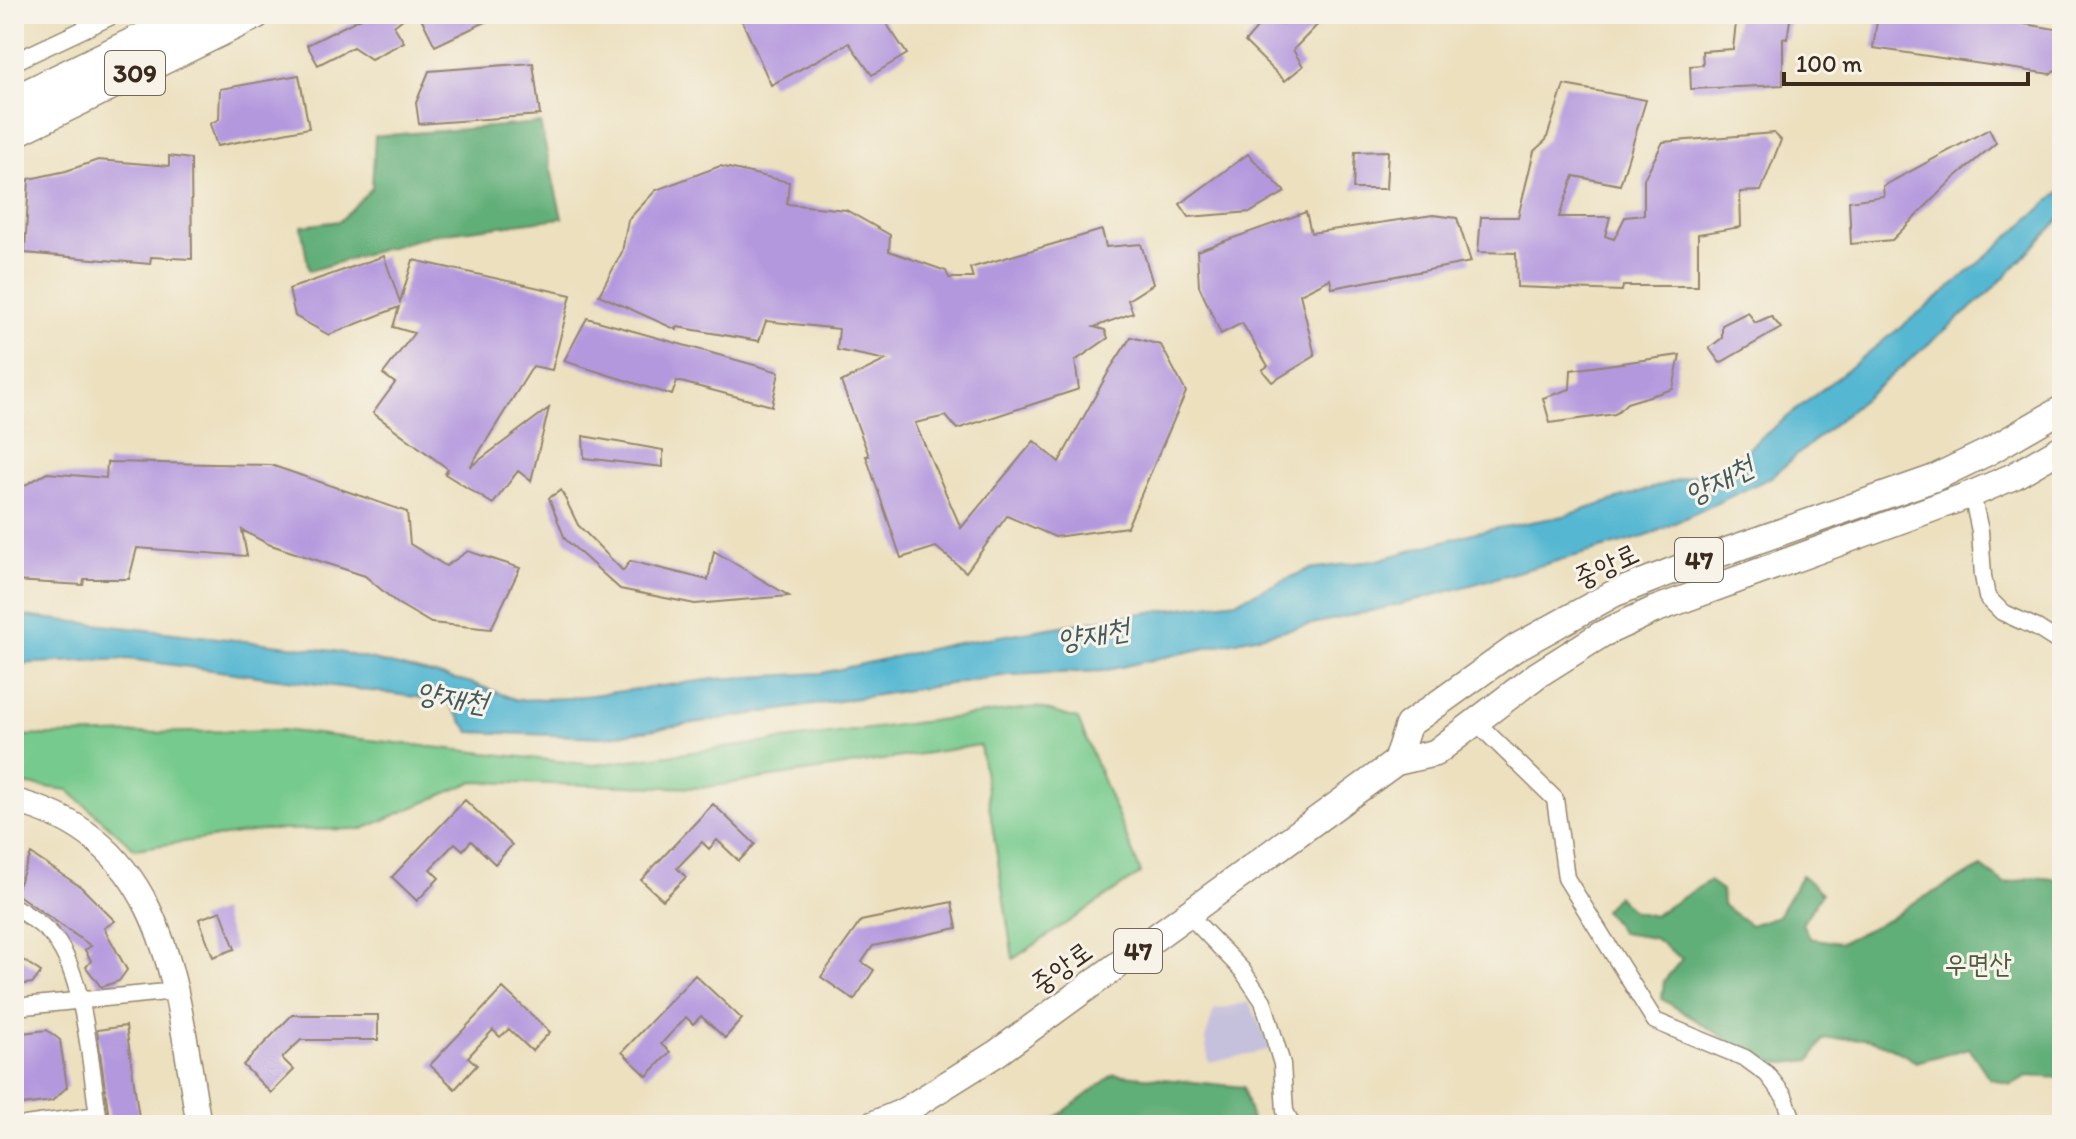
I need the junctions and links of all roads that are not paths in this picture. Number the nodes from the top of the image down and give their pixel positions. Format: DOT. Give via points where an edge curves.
graph roads {
  1 [pos="116,14"];
  2 [pos="193,14"];
  3 [pos="255,14"];
  4 [pos="14,62"];
  5 [pos="14,101"];
  6 [pos="14,132"];
  7 [pos="2062,409"];
  8 [pos="2062,449"];
  9 [pos="1972,494"];
  10 [pos="2062,644"];
  11 [pos="1477,723"];
  12 [pos="1396,762"];
  13 [pos="14,801"];
  14 [pos="14,907"];
  15 [pos="1188,914"];
  16 [pos="176,991"];
  17 [pos="80,1000"];
  18 [pos="14,1007"];
  19 [pos="903,1118"];
  20 [pos="99,1120"];
  21 [pos="25,1125"];
  22 [pos="199,1125"];
  23 [pos="872,1125"];
  24 [pos="1292,1125"];
  25 [pos="1795,1125"];
  1 -- 4 [label="street"];
  2 -- 5 [label="highway, 309"];
  3 -- 6 [label="highway, 309"];
  7 -- 12 [label="main road, 중앙로 / 47" via="1932,479 1613,594 1517,647 1408,725"];
  8 -- 9 [label="main road, 중앙로 / 47"];
  9 -- 10 [label="street" via="1987,597 2002,612"];
  9 -- 11 [label="main road, 중앙로 / 47" via="1654,610 1602,634 1537,675"];
  11 -- 12 [label="main road, 중앙로 / 47" via="1435,753"];
  11 -- 25 [label="street" via="1555,799 1566,878 1655,1021 1745,1058 1767,1074 1784,1096"];
  12 -- 15 [label="main road, 중앙로 / 47"];
  13 -- 16 [label="street" via="71,824 125,872 150,908"];
  14 -- 17 [label="street" via="50,933 62,949"];
  15 -- 19 [label="main road, 중앙로 / 47"];
  15 -- 24 [label="street" via="1242,970 1263,1001 1282,1064 1285,1111"];
  16 -- 17 [label="street"];
  16 -- 22 [label="street"];
  17 -- 18 [label="street"];
  17 -- 20 [label="street"];
  19 -- 23 [label="main road, 중앙로 / 47"];
  20 -- 21 [label="street"];
}
